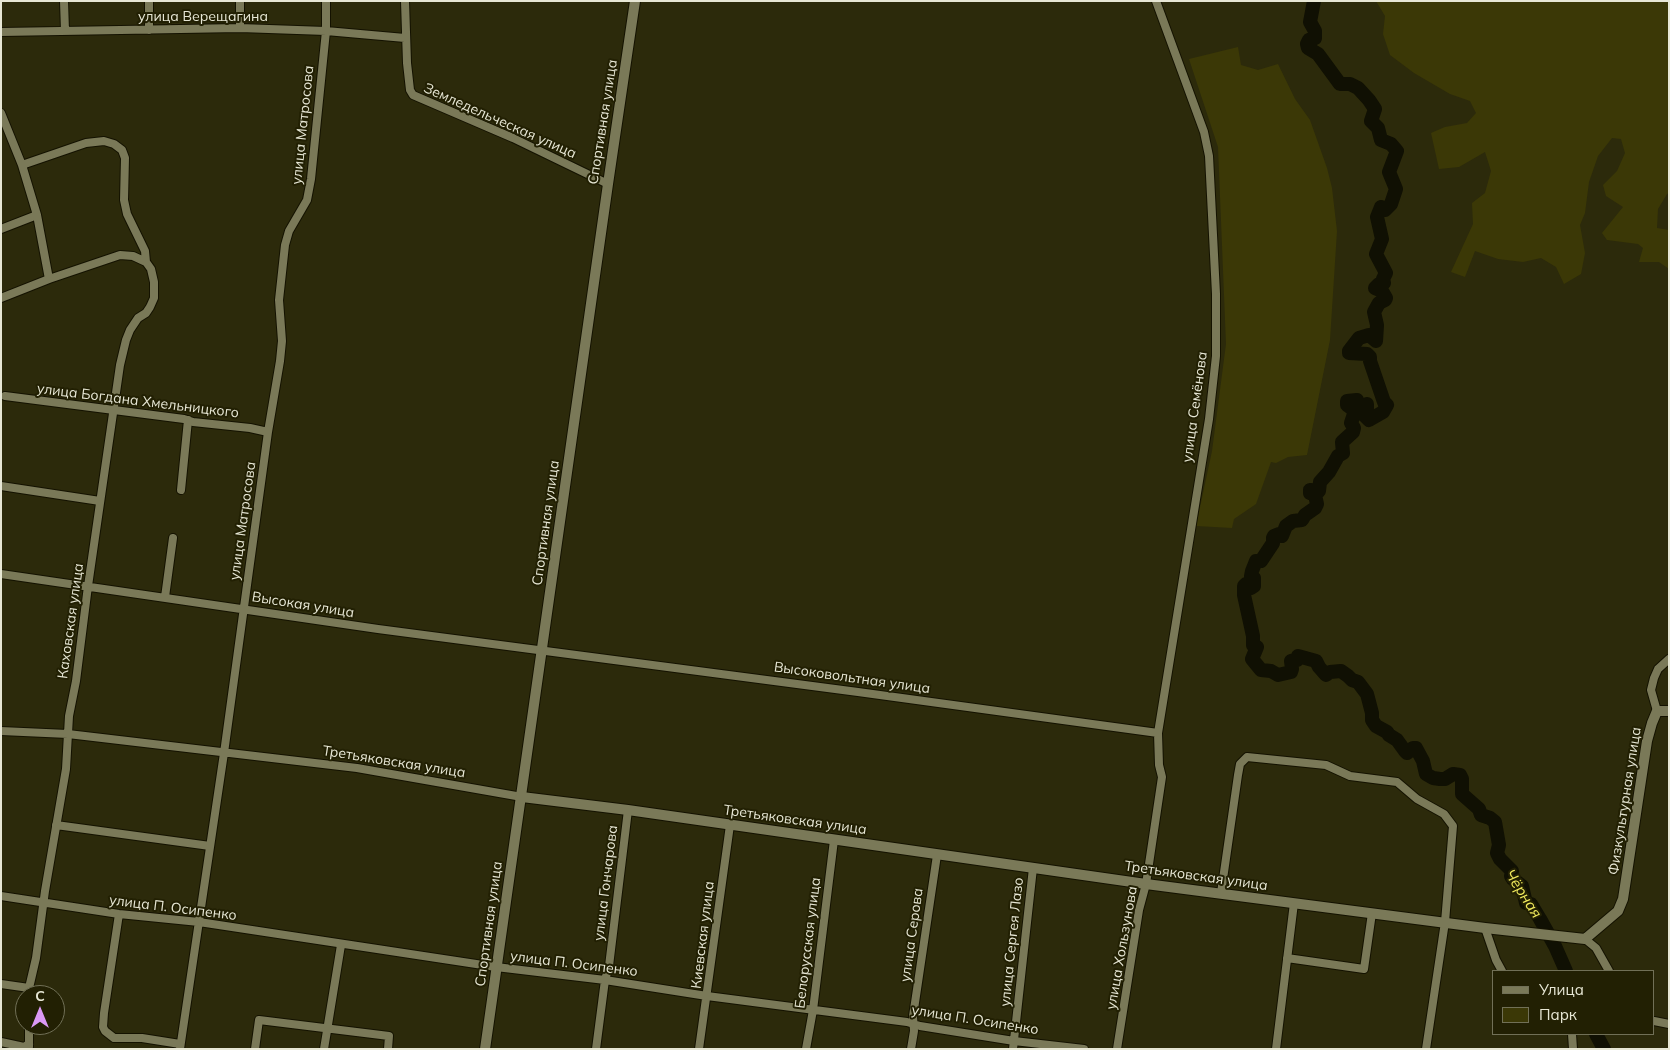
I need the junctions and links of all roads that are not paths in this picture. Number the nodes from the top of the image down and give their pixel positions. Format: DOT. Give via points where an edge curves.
graph roads {
  1 [pos="64,1"];
  2 [pos="149,1"];
  3 [pos="240,1"];
  4 [pos="326,1"];
  5 [pos="405,1"];
  6 [pos="636,1"];
  7 [pos="1156,1"];
  8 [pos="240,28"];
  9 [pos="149,30"];
  10 [pos="64,31"];
  11 [pos="326,31"];
  12 [pos="1,32"];
  13 [pos="405,38"];
  14 [pos="1,113"];
  15 [pos="22,165"];
  16 [pos="608,184"];
  17 [pos="38,215"];
  18 [pos="1,229"];
  19 [pos="146,262"];
  20 [pos="49,278"];
  21 [pos="1,298"];
  22 [pos="5,396"];
  23 [pos="114,411"];
  24 [pos="188,420"];
  25 [pos="268,432"];
  26 [pos="1,486"];
  27 [pos="180,490"];
  28 [pos="100,501"];
  29 [pos="173,538"];
  30 [pos="1,574"];
  31 [pos="88,586"];
  32 [pos="165,597"];
  33 [pos="244,609"];
  34 [pos="542,650"];
  35 [pos="1669,658"];
  36 [pos="1657,711"];
  37 [pos="1669,711"];
  38 [pos="1,731"];
  39 [pos="1158,733"];
  40 [pos="68,734"];
  41 [pos="224,753"];
  42 [pos="522,796"];
  43 [pos="628,810"];
  44 [pos="56,825"];
  45 [pos="730,825"];
  46 [pos="834,840"];
  47 [pos="210,846"];
  48 [pos="937,855"];
  49 [pos="1033,868"];
  50 [pos="1146,884"];
  51 [pos="1221,894"];
  52 [pos="1,896"];
  53 [pos="44,902"];
  54 [pos="1294,903"];
  55 [pos="1372,913"];
  56 [pos="119,914"];
  57 [pos="199,922"];
  58 [pos="1445,922"];
  59 [pos="1486,928"];
  60 [pos="1581,938"];
  61 [pos="341,945"];
  62 [pos="1287,958"];
  63 [pos="496,967"];
  64 [pos="1501,970"];
  65 [pos="1608,970"];
  66 [pos="605,980"];
  67 [pos="1,984"];
  68 [pos="30,985"];
  69 [pos="15,988"];
  70 [pos="707,996"];
  71 [pos="813,1010"];
  72 [pos="1655,1021"];
  73 [pos="913,1024"];
  74 [pos="1669,1024"];
  75 [pos="327,1029"];
  76 [pos="1572,1035"];
  77 [pos="1,1042"];
  78 [pos="1013,1045"];
  79 [pos="29,1046"];
  80 [pos="180,1047"];
  81 [pos="255,1049"];
  82 [pos="324,1049"];
  83 [pos="388,1049"];
  84 [pos="485,1049"];
  85 [pos="596,1049"];
  86 [pos="699,1049"];
  87 [pos="806,1049"];
  88 [pos="911,1049"];
  89 [pos="1084,1049"];
  90 [pos="1117,1049"];
  91 [pos="1276,1049"];
  92 [pos="1426,1049"];
  93 [pos="1572,1049"];
  1 -- 10 [label="street"];
  2 -- 9 [label="street"];
  3 -- 8 [label="street"];
  4 -- 11 [label="street, улица Матросова"];
  5 -- 13 [label="street, Земледельческая улица"];
  6 -- 16 [label="street, Спортивная улица"];
  7 -- 39 [label="street, улица Семёнова" via="1204,132 1209,156 1216,294 1216,356 1212,393"];
  8 -- 9 [label="street, улица Верещагина"];
  8 -- 11 [label="street, улица Верещагина"];
  9 -- 10 [label="street, улица Верещагина"];
  10 -- 12 [label="street, улица Верещагина"];
  11 -- 13 [label="street, улица Верещагина"];
  11 -- 25 [label="street, улица Матросова" via="307,200 284,245 279,300 282,341"];
  13 -- 16 [label="street, Земледельческая улица" via="413,95"];
  14 -- 15 [label="street"];
  15 -- 17 [label="street"];
  15 -- 19 [label="street, Каховская улица" via="86,143 104,141 122,150 126,214 145,251"];
  16 -- 34 [label="street, Спортивная улица"];
  17 -- 18 [label="street"];
  17 -- 20 [label="street"];
  19 -- 20 [label="street" via="120,255"];
  19 -- 23 [label="street, Каховская улица" via="154,282 154,298 126,340"];
  20 -- 21 [label="street"];
  22 -- 23 [label="street, улица Богдана Хмельницкого"];
  23 -- 24 [label="street, улица Богдана Хмельницкого"];
  23 -- 28 [label="street, Каховская улица"];
  24 -- 25 [label="street, улица Богдана Хмельницкого"];
  24 -- 27 [label="street"];
  25 -- 33 [label="street, улица Матросова"];
  26 -- 28 [label="street"];
  28 -- 31 [label="street, Каховская улица"];
  29 -- 32 [label="street"];
  30 -- 31 [label="street, Высокая улица"];
  31 -- 32 [label="street, Высокая улица"];
  31 -- 40 [label="street, Каховская улица"];
  32 -- 33 [label="street, Высокая улица"];
  33 -- 34 [label="street, Высокая улица"];
  33 -- 41 [label="street, улица Матросова"];
  34 -- 39 [label="street, Высоковольтная улица"];
  34 -- 42 [label="street, Спортивная улица"];
  35 -- 36 [label="street" via="1658,669 1651,690"];
  36 -- 37 [label="street"];
  36 -- 60 [label="street, Физкультурная улица" via="1647,741 1623,899 1618,911"];
  38 -- 40 [label="street, Третьяковская улица"];
  39 -- 50 [label="street, улица Хользунова" via="1162,777"];
  40 -- 41 [label="street, Третьяковская улица"];
  40 -- 44 [label="street, Каховская улица" via="66,769"];
  41 -- 42 [label="street, Третьяковская улица" via="357,768"];
  41 -- 47 [label="street, улица Матросова"];
  42 -- 43 [label="street, Третьяковская улица"];
  42 -- 63 [label="street, Спортивная улица"];
  43 -- 45 [label="street, Третьяковская улица"];
  43 -- 66 [label="street, улица Гончарова"];
  44 -- 47 [label="street"];
  44 -- 53 [label="street, Каховская улица"];
  45 -- 46 [label="street, Третьяковская улица"];
  45 -- 70 [label="street, Киевская улица"];
  46 -- 48 [label="street, Третьяковская улица"];
  46 -- 71 [label="street, Белорусская улица"];
  47 -- 57 [label="street, улица Матросова"];
  48 -- 49 [label="street, Третьяковская улица"];
  48 -- 73 [label="street, улица Серова"];
  49 -- 50 [label="street, Третьяковская улица"];
  49 -- 78 [label="street, улица Сергея Лазо"];
  50 -- 51 [label="street, Третьяковская улица"];
  50 -- 90 [label="street, улица Хользунова"];
  51 -- 54 [label="street, Третьяковская улица"];
  51 -- 58 [label="street" via="1240,764 1247,757 1326,765 1350,776 1397,782 1417,799 1444,814 1453,826"];
  52 -- 53 [label="street, улица П. Осипенко"];
  53 -- 56 [label="street, улица П. Осипенко"];
  53 -- 68 [label="street, Каховская улица"];
  54 -- 55 [label="street, Третьяковская улица"];
  54 -- 62 [label="street"];
  55 -- 58 [label="street, Третьяковская улица"];
  55 -- 62 [label="street" via="1364,969"];
  56 -- 57 [label="street, улица П. Осипенко"];
  56 -- 80 [label="street" via="104,1013 105,1031 114,1038 142,1038"];
  57 -- 61 [label="street, улица П. Осипенко"];
  57 -- 80 [label="street, улица Матросова"];
  58 -- 59 [label="street, Третьяковская улица"];
  58 -- 92 [label="street"];
  59 -- 60 [label="street, Третьяковская улица"];
  59 -- 64 [label="street"];
  60 -- 65 [label="street" via="1596,948"];
  61 -- 63 [label="street, улица П. Осипенко"];
  61 -- 75 [label="street"];
  62 -- 91 [label="street"];
  63 -- 66 [label="street, улица П. Осипенко"];
  63 -- 84 [label="street, Спортивная улица"];
  66 -- 70 [label="street, улица П. Осипенко"];
  66 -- 85 [label="street, улица Гончарова"];
  67 -- 69 [label="street"];
  70 -- 71 [label="street, улица П. Осипенко"];
  70 -- 86 [label="street, Киевская улица"];
  71 -- 73 [label="street, улица П. Осипенко"];
  71 -- 87 [label="street, Белорусская улица"];
  72 -- 74 [label="street"];
  73 -- 78 [label="street, улица П. Осипенко"];
  73 -- 88 [label="street, улица Серова"];
  75 -- 81 [label="street" via="259,1020"];
  75 -- 82 [label="street"];
  75 -- 83 [label="street" via="389,1036"];
  76 -- 93 [label="street"];
  77 -- 79 [label="street"];
  78 -- 89 [label="street, улица П. Осипенко"];
}
